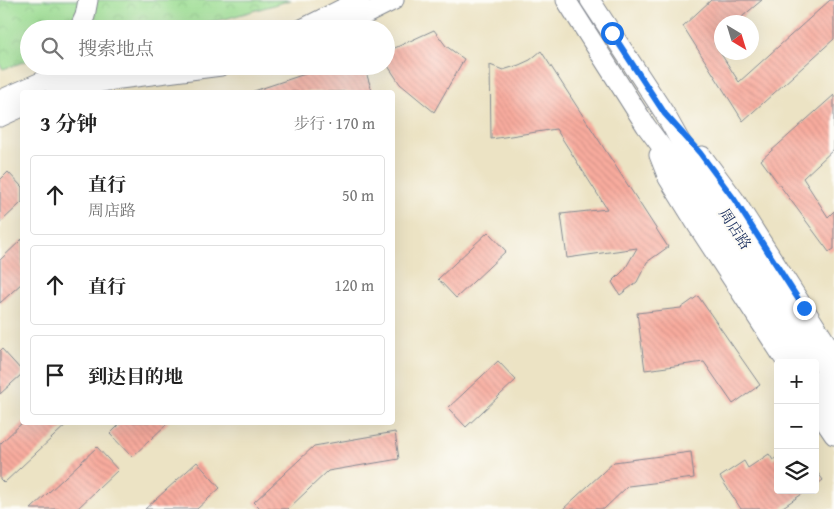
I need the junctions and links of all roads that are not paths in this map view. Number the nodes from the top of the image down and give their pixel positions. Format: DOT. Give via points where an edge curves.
graph roads {
  1 [pos="88,0"];
  2 [pos="360,0"];
  3 [pos="394,0"];
  4 [pos="566,0"];
  5 [pos="590,0"];
  6 [pos="83,20"];
  7 [pos="320,20"];
  8 [pos="354,20"];
  9 [pos="57,75"];
  10 [pos="151,75"];
  11 [pos="23,90"];
  12 [pos="60,90"];
  13 [pos="20,91"];
  14 [pos="0,100"];
  15 [pos="20,108"];
  16 [pos="665,114"];
  17 [pos="0,117"];
  18 [pos="646,126"];
  19 [pos="715,212"];
  20 [pos="834,355"];
  21 [pos="783,359"];
  22 [pos="802,359"];
  23 [pos="834,382"];
  24 [pos="819,386"];
  25 [pos="834,409"];
  26 [pos="819,413"];
  27 [pos="834,436"];
  1 -- 6 [label="street"];
  2 -- 7 [label="street"];
  3 -- 8 [label="street"];
  4 -- 18 [label="street, 周店路"];
  5 -- 16 [label="street, 周店路"];
  9 -- 11 [label="street"];
  10 -- 12 [label="street"];
  13 -- 14 [label="street"];
  15 -- 17 [label="street"];
  16 -- 19 [label="street, 周店路"];
  16 -- 20 [label="street" via="700,153 734,199"];
  18 -- 19 [label="street, 周店路"];
  18 -- 21 [label="street" via="668,178"];
  19 -- 22 [label="street, 周店路"];
  19 -- 23 [label="street, 周店路"];
  24 -- 25 [label="street"];
  26 -- 27 [label="street"];
}
